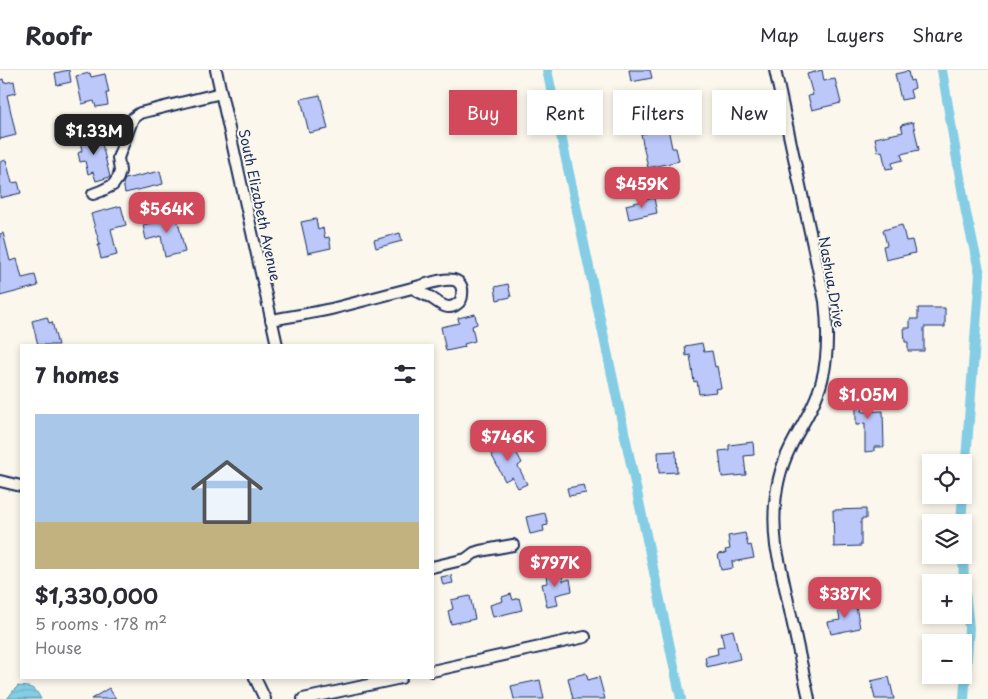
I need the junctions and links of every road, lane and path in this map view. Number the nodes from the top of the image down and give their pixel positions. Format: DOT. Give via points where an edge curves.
graph roads {
  1 [pos="216,70"];
  2 [pos="775,70"];
  3 [pos="221,93"];
  4 [pos="93,194"];
  5 [pos="414,288"];
  6 [pos="271,320"];
  7 [pos="277,344"];
  8 [pos="0,481"];
  9 [pos="20,486"];
  10 [pos="513,545"];
  11 [pos="434,567"];
  12 [pos="585,637"];
  13 [pos="434,671"];
  14 [pos="255,679"];
  15 [pos="396,679"];
  16 [pos="264,699"];
  17 [pos="304,699"];
  18 [pos="809,699"];
  1 -- 3 [label="street, South Elizabeth Avenue"];
  2 -- 18 [label="street, Nashua Drive" via="828,323 826,359 818,394 782,467 774,510 776,546"];
  3 -- 4 [label="street" via="140,113 133,118 118,158 118,178 113,185"];
  3 -- 6 [label="street, South Elizabeth Avenue"];
  5 -- 6 [label="street"];
  6 -- 7 [label="street, South Elizabeth Avenue"];
  8 -- 9 [label="street"];
  10 -- 11 [label="street" via="474,553 466,559"];
  12 -- 13 [label="street"];
  14 -- 16 [label="street"];
  15 -- 17 [label="street"];
}
